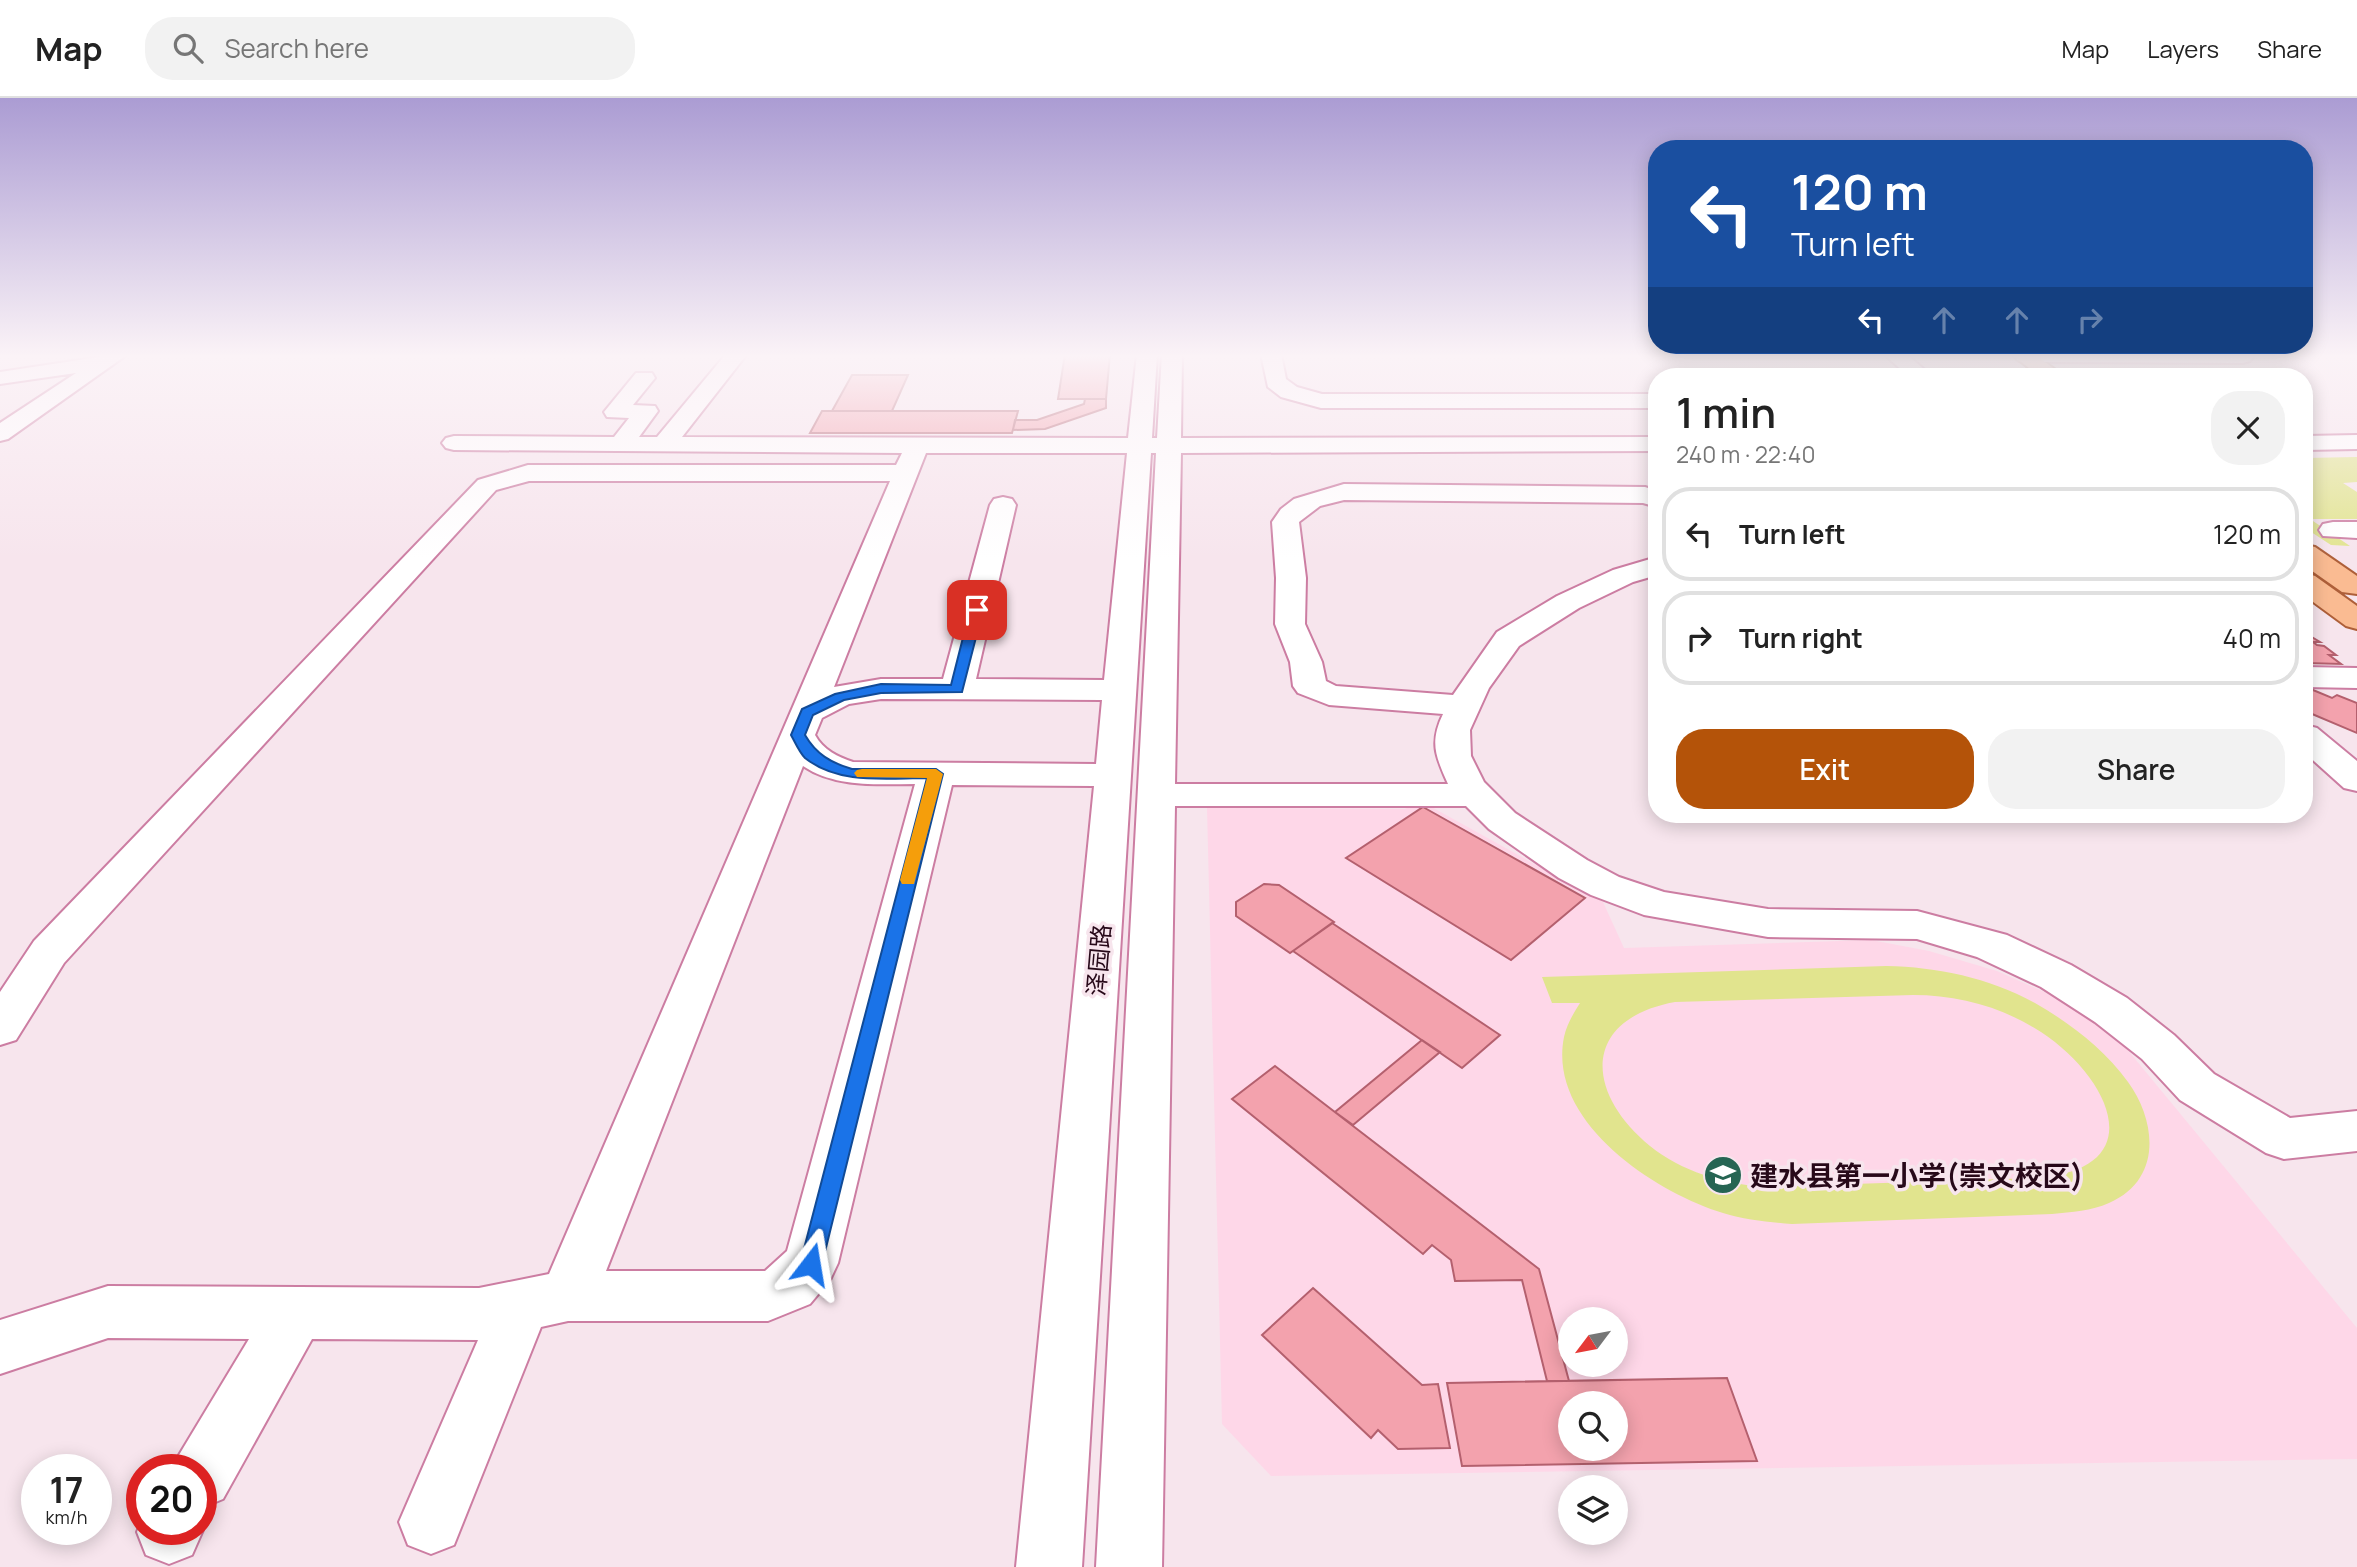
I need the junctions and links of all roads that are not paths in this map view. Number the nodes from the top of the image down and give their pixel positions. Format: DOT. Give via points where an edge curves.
graph roads {
  1 [pos="17,423"];
  2 [pos="638,423"];
  3 [pos="681,423"];
  4 [pos="1152,423"];
  5 [pos="1159,423"];
  6 [pos="0,434"];
  7 [pos="454,443"];
  8 [pos="2313,443"];
  9 [pos="2355,443"];
  10 [pos="621,444"];
  11 [pos="664,444"];
  12 [pos="1648,444"];
  13 [pos="1154,446"];
  14 [pos="911,459"];
  15 [pos="1648,496"];
  16 [pos="1003,505"];
  17 [pos="2313,559"];
  18 [pos="1648,569"];
  19 [pos="2313,588"];
  20 [pos="2357,590"];
  21 [pos="2357,620"];
  22 [pos="2313,677"];
  23 [pos="2357,678"];
  24 [pos="957,689"];
  25 [pos="1119,690"];
  26 [pos="1464,706"];
  27 [pos="803,724"];
  28 [pos="2313,742"];
  29 [pos="936,774"];
  30 [pos="1113,775"];
  31 [pos="2357,780"];
  32 [pos="1156,795"];
  33 [pos="1475,795"];
  34 [pos="0,1028"];
  35 [pos="2357,1131"];
  36 [pos="545,1301"];
  37 [pos="296,1313"];
  38 [pos="8,1354"];
  39 [pos="214,1454"];
  40 [pos="431,1522"];
  41 [pos="1049,1567"];
  42 [pos="1129,1567"];
  1 -- 6 [label="street"];
  2 -- 10 [label="street"];
  3 -- 11 [label="street"];
  4 -- 13 [label="street, 泽园路"];
  5 -- 13 [label="street, 泽园路"];
  7 -- 10 [label="street"];
  8 -- 9 [label="street"];
  10 -- 11 [label="street"];
  11 -- 14 [label="street"];
  12 -- 13 [label="street"];
  13 -- 14 [label="street"];
  13 -- 25 [label="street, 泽园路"];
  13 -- 32 [label="street, 泽园路"];
  14 -- 27 [label="street"];
  14 -- 34 [label="street" via="528,472 487,485 49,952"];
  15 -- 26 [label="street" via="1344,492 1294,510 1286,522 1290,624 1311,686 1329,695"];
  16 -- 24 [label="street"];
  17 -- 20 [label="main road"];
  18 -- 26 [label="street" via="1579,597 1508,639"];
  19 -- 21 [label="main road"];
  22 -- 23 [label="street"];
  24 -- 25 [label="street"];
  24 -- 27 [label="street" via="867,690 840,696"];
  25 -- 30 [label="street, 泽园路"];
  26 -- 33 [label="street" via="1451,742 1458,769"];
  27 -- 29 [label="street" via="809,754 834,769"];
  27 -- 36 [label="street"];
  28 -- 31 [label="street"];
  29 -- 30 [label="street"];
  29 -- 36 [label="street" via="811,1264 790,1286 768,1296"];
  30 -- 41 [label="street, 泽园路"];
  32 -- 33 [label="street"];
  32 -- 42 [label="street, 泽园路"];
  33 -- 35 [label="street" via="1545,852 1605,886 1659,905 1768,923 1917,925 1992,946 2056,976 2111,1010 2158,1047 2197,1087 2284,1139"];
  36 -- 37 [label="street" via="479,1314"];
  36 -- 40 [label="street"];
  37 -- 38 [label="street" via="108,1312"];
  37 -- 39 [label="street"];
}
